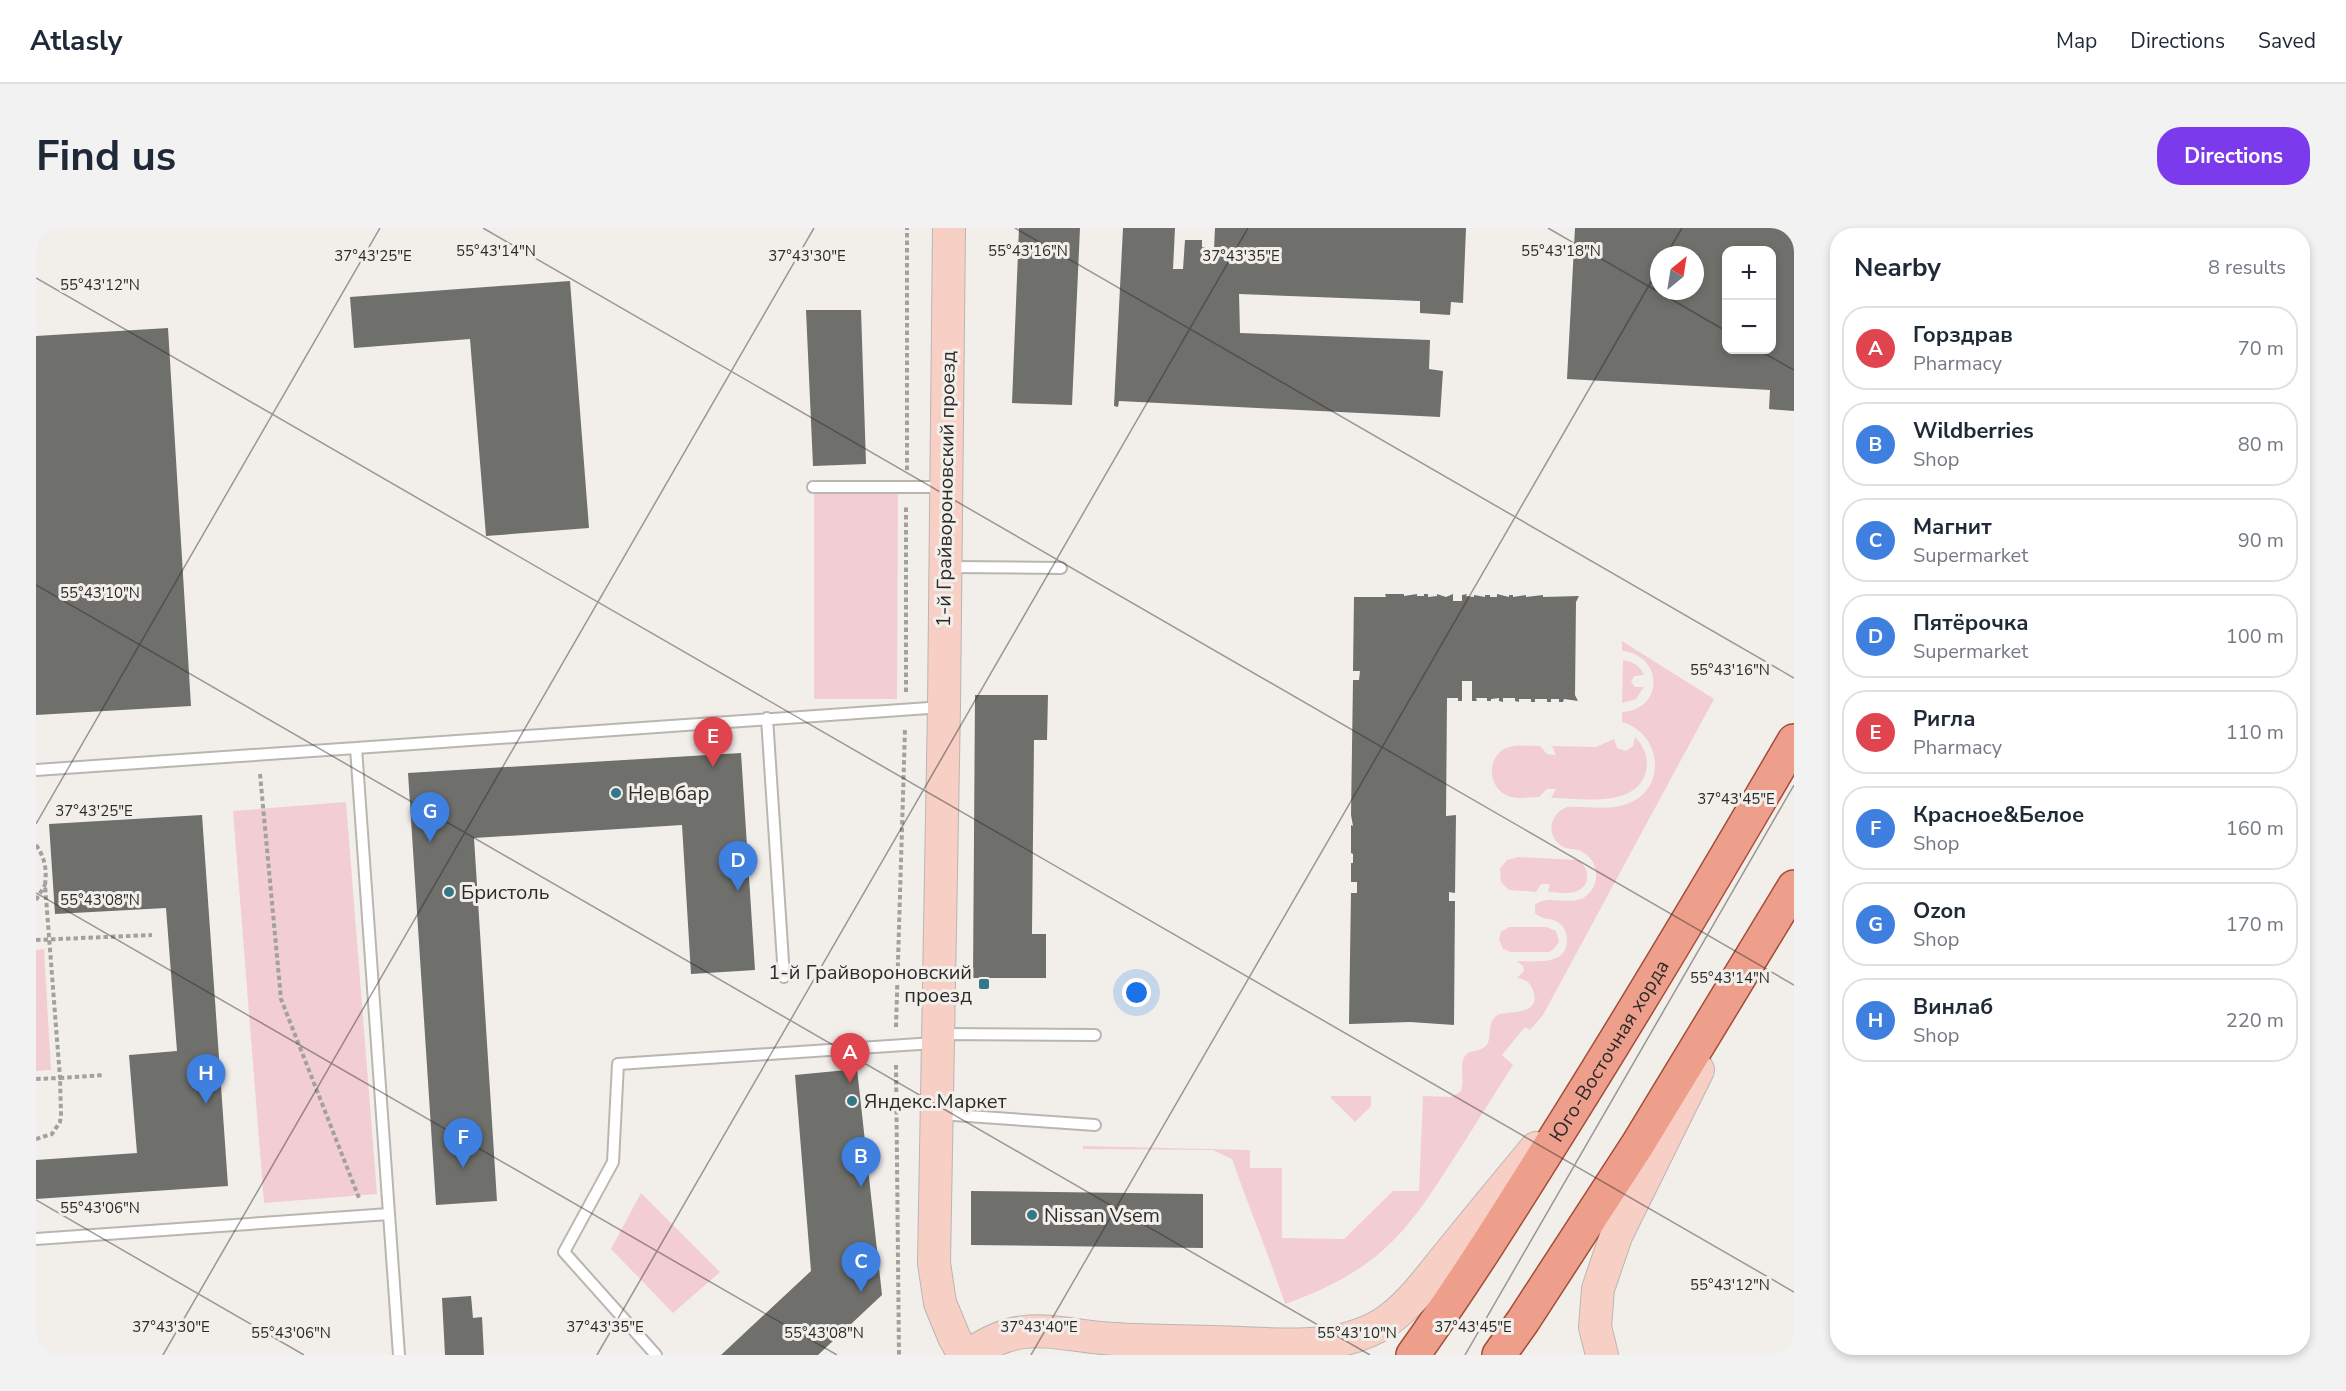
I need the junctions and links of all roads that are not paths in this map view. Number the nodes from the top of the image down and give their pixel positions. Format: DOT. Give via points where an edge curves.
graph roads {
  1 [pos="949,228"];
  2 [pos="813,487"];
  3 [pos="946,488"];
  4 [pos="945,567"];
  5 [pos="1061,568"];
  6 [pos="944,706"];
  7 [pos="767,718"];
  8 [pos="1794,741"];
  9 [pos="356,748"];
  10 [pos="36,771"];
  11 [pos="1794,886"];
  12 [pos="1755,951"];
  13 [pos="784,977"];
  14 [pos="1095,1035"];
  15 [pos="937,1038"];
  16 [pos="1590,1082"];
  17 [pos="935,1113"];
  18 [pos="1095,1125"];
  19 [pos="389,1214"];
  20 [pos="36,1239"];
  21 [pos="1113,1339"];
  22 [pos="399,1355"];
  23 [pos="656,1355"];
  24 [pos="964,1355"];
  25 [pos="970,1355"];
  26 [pos="1156,1355"];
  27 [pos="1413,1355"];
  28 [pos="1499,1355"];
  29 [pos="1602,1355"];
  1 -- 3 [label="main road, 1-й Грайвороновский проезд"];
  2 -- 3 [label="lane"];
  3 -- 4 [label="main road, 1-й Грайвороновский проезд"];
  4 -- 5 [label="lane"];
  4 -- 6 [label="main road, 1-й Грайвороновский проезд"];
  6 -- 7 [label="lane"];
  6 -- 15 [label="main road, 1-й Грайвороновский проезд"];
  7 -- 9 [label="lane"];
  7 -- 13 [label="lane"];
  8 -- 16 [label="main road, Юго-Восточная хорда"];
  9 -- 10 [label="lane"];
  9 -- 19 [label="lane"];
  11 -- 12 [label="main road"];
  12 -- 28 [label="main road" via="1638,1144"];
  12 -- 29 [label="main road" via="1616,1236 1598,1288 1595,1327"];
  14 -- 15 [label="lane"];
  15 -- 17 [label="main road, 1-й Грайвороновский проезд"];
  15 -- 23 [label="lane" via="896,1046 618,1064 613,1162 564,1252"];
  16 -- 21 [label="main road" via="1419,1291 1384,1323 1354,1337 1318,1344"];
  16 -- 27 [label="main road, Юго-Восточная хорда" via="1464,1284"];
  17 -- 18 [label="lane"];
  17 -- 24 [label="main road, 1-й Грайвороновский проезд" via="934,1263 940,1303"];
  19 -- 20 [label="lane"];
  19 -- 22 [label="lane"];
  21 -- 25 [label="main road" via="1021,1330"];
  21 -- 26 [label="main road"];
}
